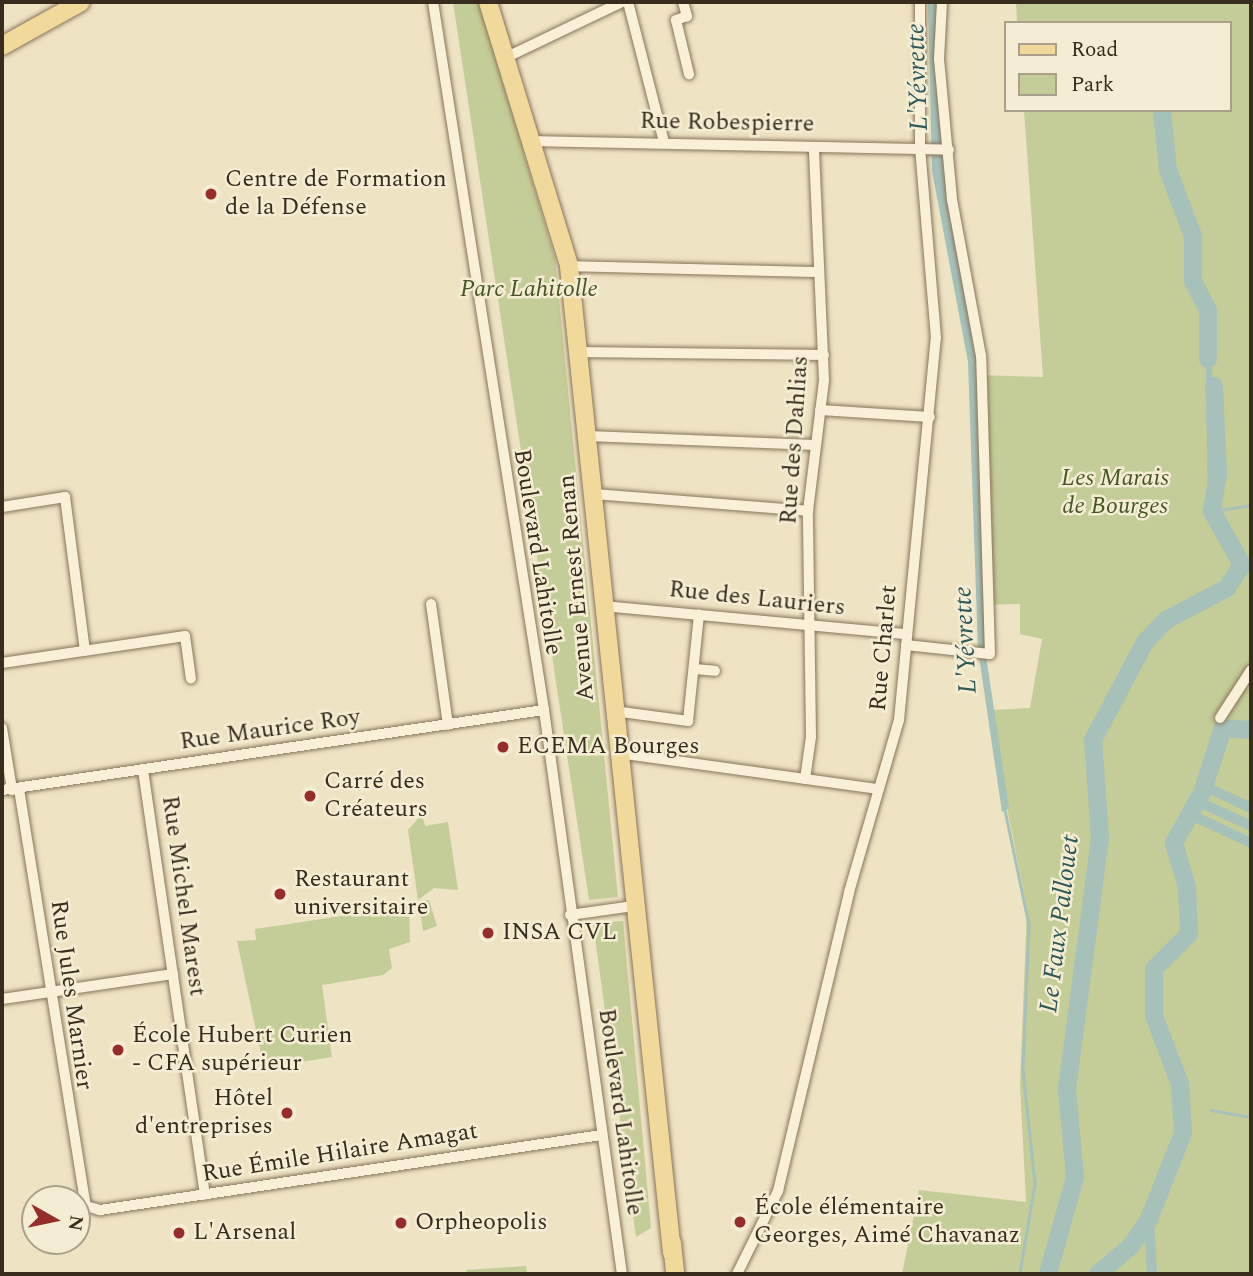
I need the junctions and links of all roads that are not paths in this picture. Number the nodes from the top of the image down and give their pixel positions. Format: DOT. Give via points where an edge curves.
graph roads {
  1 [pos="80,2"];
  2 [pos="433,2"];
  3 [pos="488,2"];
  4 [pos="622,2"];
  5 [pos="628,2"];
  6 [pos="683,2"];
  7 [pos="920,2"];
  8 [pos="942,2"];
  9 [pos="922,15"];
  10 [pos="939,15"];
  11 [pos="4,42"];
  12 [pos="507,57"];
  13 [pos="689,74"];
  14 [pos="533,141"];
  15 [pos="664,142"];
  16 [pos="814,147"];
  17 [pos="925,149"];
  18 [pos="948,150"];
  19 [pos="569,266"];
  20 [pos="819,272"];
  21 [pos="580,352"];
  22 [pos="824,355"];
  23 [pos="820,410"];
  24 [pos="930,417"];
  25 [pos="588,436"];
  26 [pos="815,445"];
  27 [pos="593,494"];
  28 [pos="2,507"];
  29 [pos="808,511"];
  30 [pos="431,604"];
  31 [pos="603,606"];
  32 [pos="699,615"];
  33 [pos="807,626"];
  34 [pos="907,640"];
  35 [pos="85,651"];
  36 [pos="2,663"];
  37 [pos="694,669"];
  38 [pos="1251,670"];
  39 [pos="715,671"];
  40 [pos="191,680"];
  41 [pos="544,710"];
  42 [pos="614,711"];
  43 [pos="1220,718"];
  44 [pos="448,725"];
  45 [pos="2,728"];
  46 [pos="618,752"];
  47 [pos="143,770"];
  48 [pos="805,779"];
  49 [pos="11,789"];
  50 [pos="879,789"];
  51 [pos="633,906"];
  52 [pos="570,915"];
  53 [pos="173,974"];
  54 [pos="49,992"];
  55 [pos="2,999"];
  56 [pos="601,1135"];
  57 [pos="82,1185"];
  58 [pos="205,1194"];
  59 [pos="91,1205"];
  60 [pos="665,1222"];
  61 [pos="622,1274"];
  62 [pos="663,1274"];
  63 [pos="675,1274"];
  64 [pos="737,1274"];
  1 -- 11 [label="main road"];
  2 -- 41 [label="street, Boulevard Lahitolle"];
  3 -- 12 [label="main road, Avenue Ernest Renan"];
  4 -- 12 [label="street"];
  5 -- 15 [label="street"];
  6 -- 13 [label="street" via="687,16 676,20"];
  7 -- 9 [label="street, Rue Charlet"];
  8 -- 10 [label="street"];
  9 -- 10 [label="street"];
  9 -- 17 [label="street, Rue Charlet"];
  10 -- 18 [label="street"];
  12 -- 14 [label="main road, Avenue Ernest Renan"];
  14 -- 15 [label="street, Rue Robespierre"];
  14 -- 19 [label="main road, Avenue Ernest Renan"];
  15 -- 16 [label="street, Rue Robespierre"];
  16 -- 17 [label="street, Rue Robespierre"];
  16 -- 20 [label="street, Rue des Dahlias"];
  17 -- 18 [label="street, Rue Robespierre"];
  17 -- 24 [label="street, Rue Charlet" via="936,326"];
  18 -- 34 [label="street, Rue des Lauriers" via="981,356 984,654"];
  19 -- 20 [label="street"];
  19 -- 21 [label="main road, Avenue Ernest Renan"];
  20 -- 22 [label="street, Rue des Dahlias"];
  21 -- 22 [label="street"];
  21 -- 25 [label="main road, Avenue Ernest Renan"];
  22 -- 23 [label="street, Rue des Dahlias"];
  23 -- 24 [label="street"];
  23 -- 26 [label="street, Rue des Dahlias"];
  24 -- 34 [label="street, Rue Charlet"];
  25 -- 26 [label="street"];
  25 -- 27 [label="main road, Avenue Ernest Renan"];
  26 -- 29 [label="street, Rue des Dahlias"];
  27 -- 29 [label="street"];
  27 -- 31 [label="main road, Avenue Ernest Renan"];
  28 -- 35 [label="street" via="65,496"];
  29 -- 33 [label="street, Rue des Dahlias"];
  30 -- 44 [label="street"];
  31 -- 32 [label="street, Rue des Lauriers"];
  31 -- 42 [label="main road, Avenue Ernest Renan"];
  32 -- 33 [label="street, Rue des Lauriers"];
  32 -- 37 [label="street"];
  33 -- 34 [label="street, Rue des Lauriers"];
  33 -- 48 [label="street, Rue des Dahlias"];
  34 -- 50 [label="street, Rue Charlet" via="899,720"];
  35 -- 36 [label="street"];
  35 -- 40 [label="street" via="185,636"];
  37 -- 39 [label="street"];
  37 -- 42 [label="street" via="688,720"];
  38 -- 43 [label="street"];
  41 -- 44 [label="street, Rue Maurice Roy"];
  41 -- 52 [label="street, Boulevard Lahitolle"];
  42 -- 46 [label="main road, Avenue Ernest Renan"];
  44 -- 47 [label="street, Rue Maurice Roy"];
  45 -- 49 [label="street, Rue Jules Marnier"];
  46 -- 48 [label="street"];
  46 -- 51 [label="main road, Avenue Ernest Renan"];
  47 -- 49 [label="street, Rue Maurice Roy"];
  47 -- 53 [label="street, Rue Michel Marest"];
  48 -- 50 [label="street"];
  49 -- 54 [label="street, Rue Jules Marnier"];
  50 -- 64 [label="street, Rue Charlet" via="778,1191"];
  51 -- 52 [label="street"];
  51 -- 60 [label="main road, Avenue Ernest Renan"];
  52 -- 56 [label="street, Boulevard Lahitolle"];
  53 -- 54 [label="street"];
  53 -- 58 [label="street, Rue Michel Marest"];
  54 -- 55 [label="street"];
  54 -- 57 [label="street, Rue Jules Marnier"];
  56 -- 58 [label="street, Rue Émile Hilaire Amagat"];
  56 -- 61 [label="street, Boulevard Lahitolle"];
  58 -- 59 [label="street, Rue Émile Hilaire Amagat"];
  60 -- 62 [label="main road, Avenue Ernest Renan"];
  60 -- 63 [label="main road, Avenue Ernest Renan" via="671,1227"];
}
